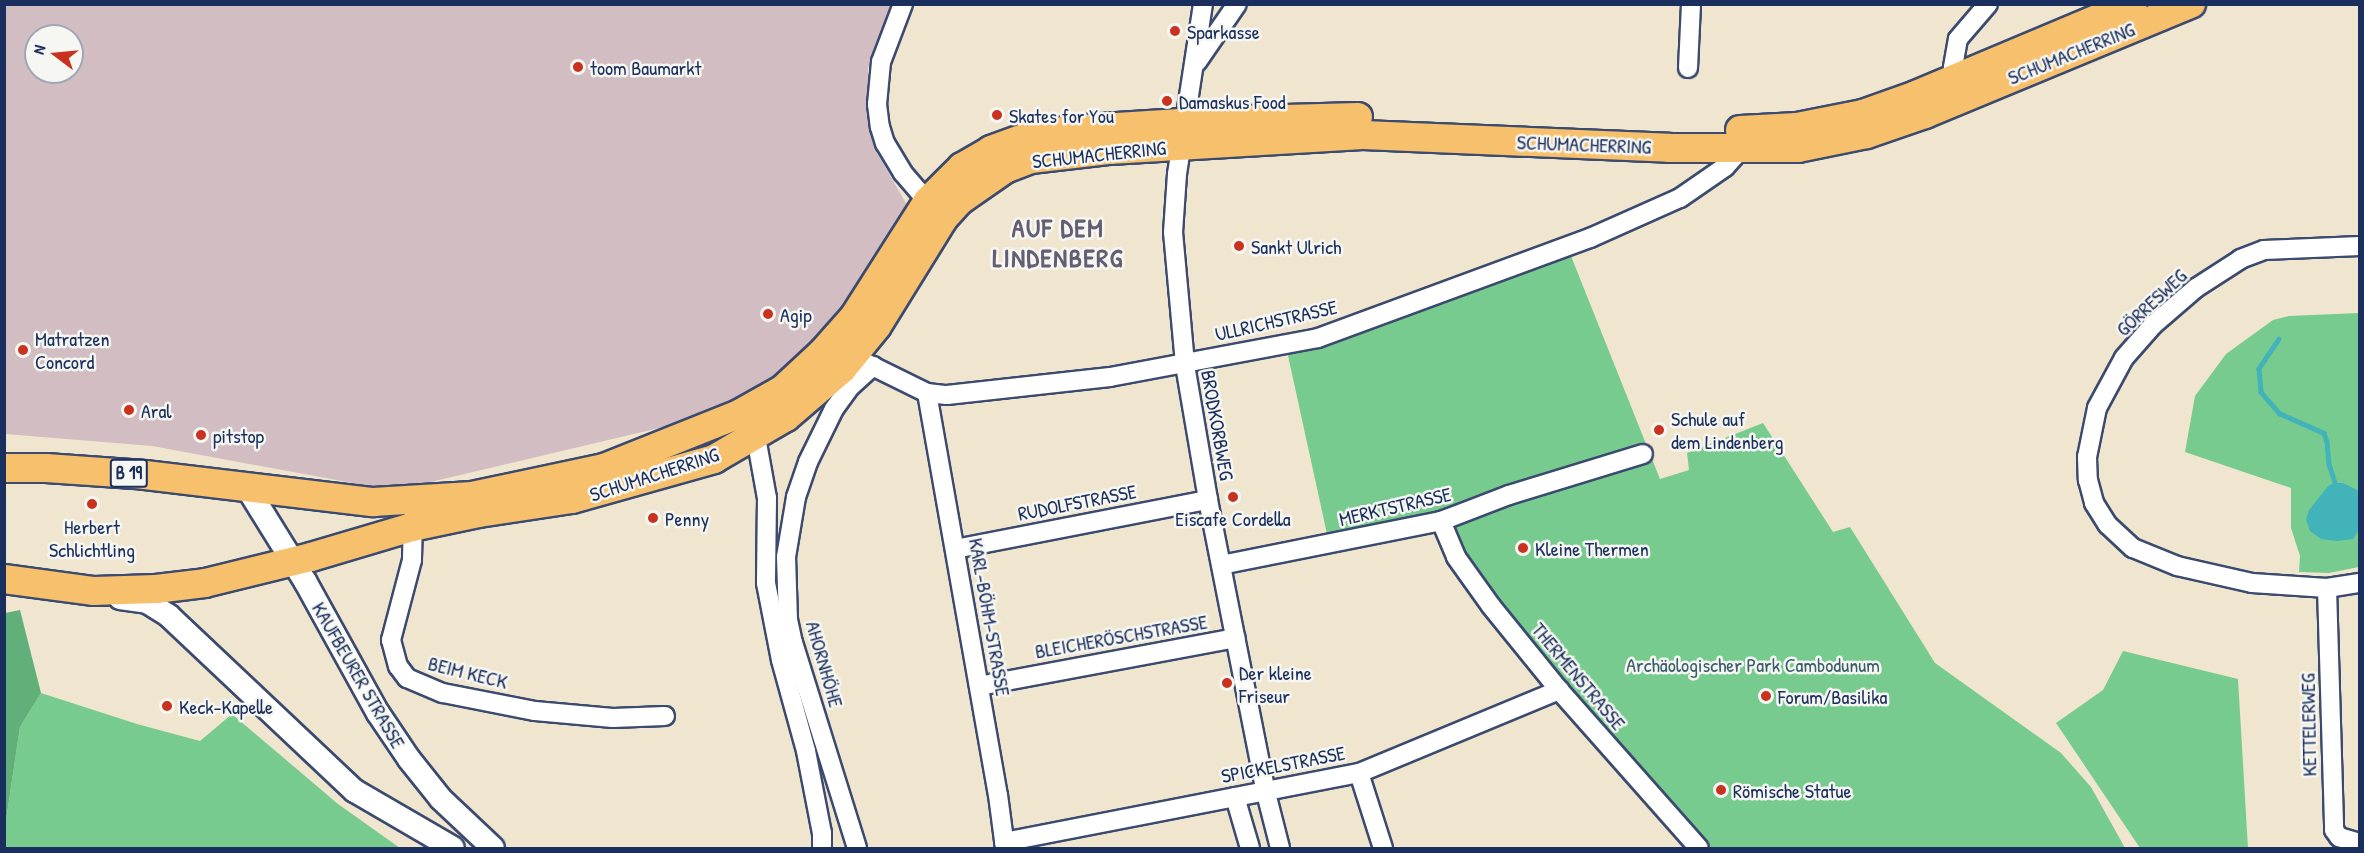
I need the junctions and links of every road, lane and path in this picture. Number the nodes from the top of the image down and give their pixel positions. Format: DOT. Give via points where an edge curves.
graph roads {
  1 [pos="903,4"];
  2 [pos="1203,4"];
  3 [pos="1237,4"];
  4 [pos="1691,4"];
  5 [pos="1988,4"];
  6 [pos="2133,4"];
  7 [pos="2191,4"];
  8 [pos="1688,68"];
  9 [pos="1193,69"];
  10 [pos="1956,77"];
  11 [pos="1183,134"];
  12 [pos="1699,139"];
  13 [pos="1741,149"];
  14 [pos="936,210"];
  15 [pos="2360,246"];
  16 [pos="854,354"];
  17 [pos="1185,364"];
  18 [pos="927,393"];
  19 [pos="753,421"];
  20 [pos="1643,454"];
  21 [pos="6,468"];
  22 [pos="246,486"];
  23 [pos="1208,500"];
  24 [pos="413,514"];
  25 [pos="1441,521"];
  26 [pos="955,549"];
  27 [pos="292,562"];
  28 [pos="1221,565"];
  29 [pos="8,581"];
  30 [pos="2360,583"];
  31 [pos="2327,588"];
  32 [pos="102,590"];
  33 [pos="1236,638"];
  34 [pos="979,686"];
  35 [pos="1559,690"];
  36 [pos="665,716"];
  37 [pos="1359,772"];
  38 [pos="1265,789"];
  39 [pos="1235,797"];
  40 [pos="2360,843"];
  41 [pos="1005,845"];
  42 [pos="453,849"];
  43 [pos="493,849"];
  44 [pos="822,849"];
  45 [pos="857,849"];
  46 [pos="1250,849"];
  47 [pos="1280,849"];
  48 [pos="1383,849"];
  49 [pos="1699,849"];
  1 -- 14 [label="street" via="881,62 877,104 880,127 903,173"];
  2 -- 9 [label="street, BRODKORBWEG"];
  3 -- 9 [label="street"];
  4 -- 8 [label="street"];
  5 -- 10 [label="street" via="1958,39 1953,67"];
  6 -- 10 [label="main road, SCHUMACHERRING"];
  7 -- 13 [label="main road, SCHUMACHERRING" via="1925,114 1867,134 1798,148"];
  9 -- 11 [label="street, BRODKORBWEG"];
  10 -- 12 [label="main road, SCHUMACHERRING" via="1863,114 1830,122"];
  11 -- 12 [label="main road, SCHUMACHERRING"];
  11 -- 14 [label="main road, SCHUMACHERRING" via="1110,150 1031,159"];
  11 -- 17 [label="street, BRODKORBWEG" via="1173,232"];
  12 -- 13 [label="main road, SCHUMACHERRING"];
  13 -- 17 [label="street, ULLRICHSTRASSE" via="1725,167 1680,198 1590,238 1318,338"];
  14 -- 16 [label="main road, SCHUMACHERRING" via="865,300"];
  15 -- 31 [label="street, GÖRRESWEG" via="2264,250 2241,259 2196,288 2124,358 2097,408 2087,458 2094,503 2108,525 2133,548 2177,566 2252,583"];
  16 -- 18 [label="street, ULLRICHSTRASSE"];
  16 -- 19 [label="main road, SCHUMACHERRING" via="783,390"];
  16 -- 45 [label="street, AHORNHÖHE" via="851,386 834,409 796,497 786,557 788,620 793,643"];
  17 -- 18 [label="street, ULLRICHSTRASSE" via="1110,377 958,394"];
  17 -- 23 [label="street, BRODKORBWEG"];
  18 -- 26 [label="street, KARL-BÖHM-STRASSE"];
  19 -- 24 [label="main road, SCHUMACHERRING" via="604,468 472,496"];
  19 -- 44 [label="street" via="767,498 766,584 781,660 806,751"];
  20 -- 25 [label="street, MERKTSTRASSE" via="1509,495"];
  21 -- 22 [label="main road, SCHUMACHERRING / B 19" via="113,472"];
  22 -- 24 [label="main road, SCHUMACHERRING" via="373,502"];
  22 -- 27 [label="street, KAUFBEURER STRASSE"];
  23 -- 26 [label="street, RUDOLFSTRASSE"];
  23 -- 28 [label="street, BRODKORBWEG"];
  24 -- 27 [label="main road, SCHUMACHERRING"];
  24 -- 36 [label="street, BEIM KECK" via="412,560 391,640 398,666 407,678 443,693 535,711 613,718"];
  25 -- 28 [label="street, MERKTSTRASSE"];
  25 -- 35 [label="street, THERMENSTRASSE" via="1456,557"];
  26 -- 34 [label="street, KARL-BÖHM-STRASSE"];
  27 -- 32 [label="main road, SCHUMACHERRING" via="205,583"];
  27 -- 43 [label="street, KAUFBEURER STRASSE" via="378,713 409,759 441,799"];
  28 -- 33 [label="street, BRODKORBWEG"];
  29 -- 32 [label="main road, SCHUMACHERRING"];
  30 -- 31 [label="street, GÖRRESWEG"];
  31 -- 40 [label="street, KETTELERWEG" via="2334,830 2339,837"];
  32 -- 42 [label="street" via="122,599 147,602 169,616 355,791"];
  33 -- 34 [label="street, BLEICHERÖSCHSTRASSE"];
  33 -- 38 [label="street, BRODKORBWEG"];
  34 -- 41 [label="street, KARL-BÖHM-STRASSE"];
  35 -- 37 [label="street, SPICKELSTRASSE"];
  35 -- 49 [label="street, THERMENSTRASSE"];
  37 -- 38 [label="street, SPICKELSTRASSE"];
  37 -- 48 [label="street"];
  38 -- 39 [label="street, SPICKELSTRASSE"];
  38 -- 47 [label="street, BRODKORBWEG"];
  39 -- 41 [label="street, SPICKELSTRASSE"];
  39 -- 46 [label="street"];
}
